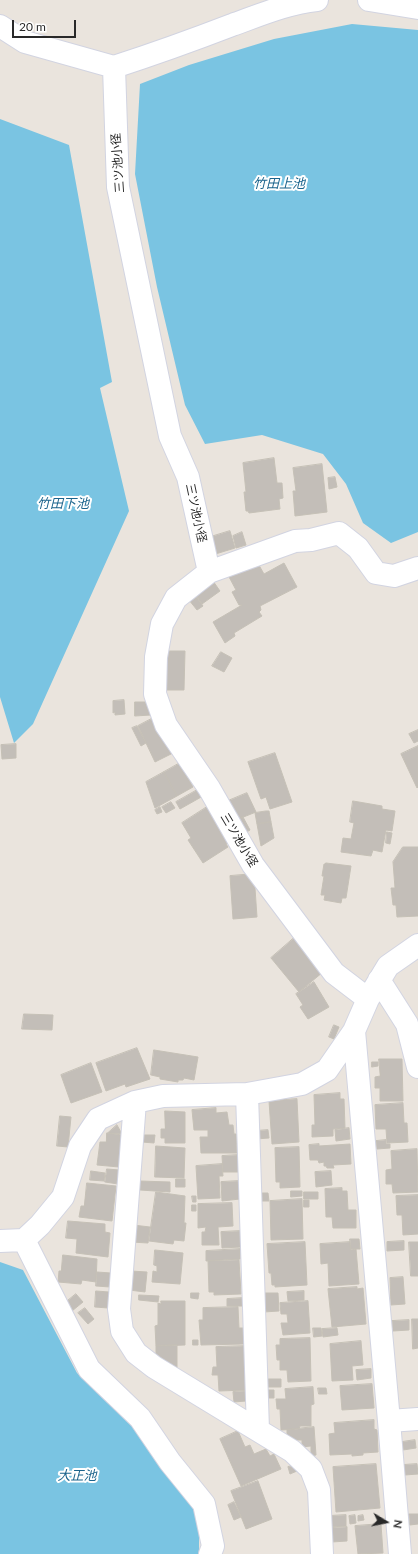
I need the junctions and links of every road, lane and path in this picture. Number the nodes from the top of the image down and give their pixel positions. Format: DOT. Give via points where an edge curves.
graph roads {
  1 [pos="317,0"];
  2 [pos="369,0"];
  3 [pos="418,8"];
  4 [pos="0,26"];
  5 [pos="114,67"];
  6 [pos="418,568"];
  7 [pos="209,572"];
  8 [pos="418,945"];
  9 [pos="379,980"];
  10 [pos="368,999"];
  11 [pos="354,1031"];
  12 [pos="418,1067"];
  13 [pos="248,1094"];
  14 [pos="135,1102"];
  15 [pos="24,1240"];
  16 [pos="0,1241"];
  17 [pos="418,1419"];
  18 [pos="389,1420"];
  19 [pos="258,1430"];
  20 [pos="210,1554"];
  21 [pos="322,1554"];
  22 [pos="400,1554"];
  1 -- 5 [label="street" via="268,12"];
  2 -- 3 [label="street"];
  4 -- 5 [label="street" via="25,42"];
  5 -- 7 [label="street, 三ツ池小径" via="118,187 170,436 188,477"];
  6 -- 7 [label="street" via="394,576 376,573 358,548 339,533 295,541"];
  7 -- 10 [label="street, 三ツ池小径" via="176,598 162,624 156,657 155,694 166,725 209,788 253,865 334,974"];
  8 -- 9 [label="street" via="388,966"];
  9 -- 10 [label="street"];
  9 -- 12 [label="street" via="407,1024"];
  10 -- 11 [label="street"];
  11 -- 13 [label="street" via="327,1070 302,1084"];
  11 -- 18 [label="street"];
  13 -- 14 [label="street" via="163,1096"];
  13 -- 19 [label="street"];
  14 -- 15 [label="street" via="98,1120 80,1146 63,1197 40,1226"];
  14 -- 19 [label="street" via="119,1309 122,1331 136,1353"];
  15 -- 16 [label="street"];
  15 -- 20 [label="street" via="89,1369 140,1418 170,1462 204,1504 213,1546"];
  17 -- 18 [label="street"];
  18 -- 22 [label="street"];
  19 -- 21 [label="street" via="292,1451 311,1469 319,1490"];
}
